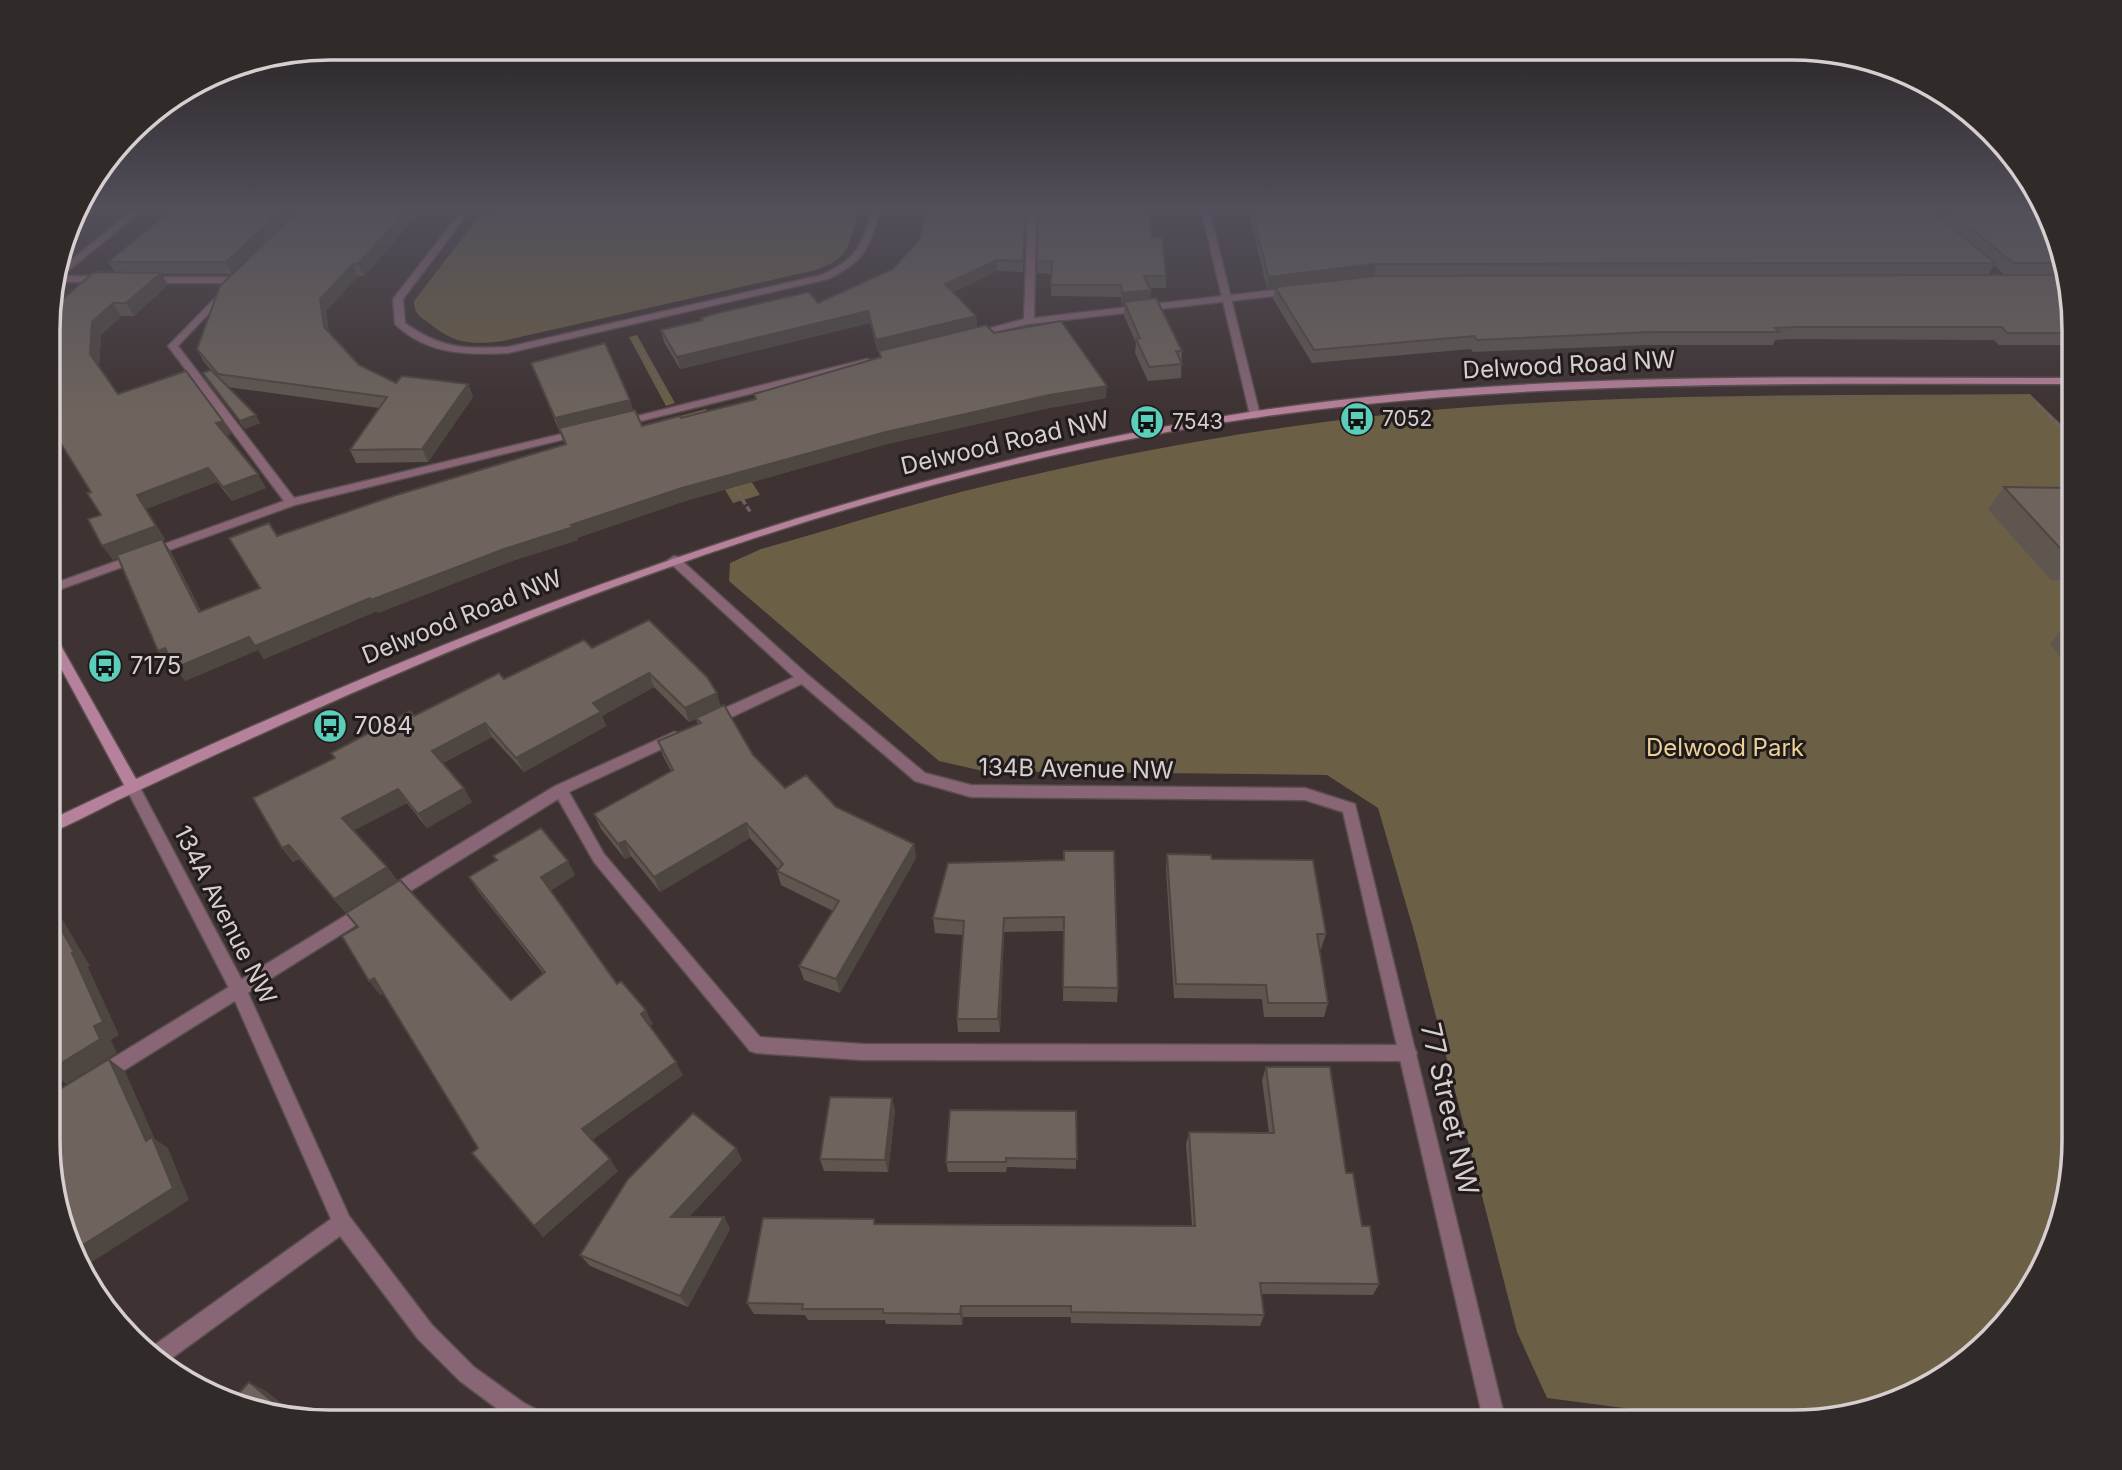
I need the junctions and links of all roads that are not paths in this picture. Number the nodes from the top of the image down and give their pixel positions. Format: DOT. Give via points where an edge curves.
graph roads {
  1 [pos="65,278"];
  2 [pos="238,278"];
  3 [pos="414,278"];
  4 [pos="823,278"];
  5 [pos="1030,278"];
  6 [pos="1220,278"];
  7 [pos="110,279"];
  8 [pos="138,279"];
  9 [pos="235,280"];
  10 [pos="1307,290"];
  11 [pos="1225,299"];
  12 [pos="1029,321"];
  13 [pos="964,338"];
  14 [pos="885,358"];
  15 [pos="2062,382"];
  16 [pos="1255,415"];
  17 [pos="609,426"];
  18 [pos="596,429"];
  19 [pos="290,502"];
  20 [pos="674,560"];
  21 [pos="59,586"];
  22 [pos="59,653"];
  23 [pos="803,678"];
  24 [pos="132,786"];
  25 [pos="560,790"];
  26 [pos="1350,808"];
  27 [pos="59,822"];
  28 [pos="238,989"];
  29 [pos="1408,1053"];
  30 [pos="85,1085"];
  31 [pos="342,1223"];
  32 [pos="162,1352"];
  33 [pos="505,1410"];
  34 [pos="1492,1410"];
  1 -- 7 [label="street"];
  2 -- 9 [label="street"];
  3 -- 4 [label="street" via="398,299 400,324 421,341 455,352 521,347"];
  5 -- 12 [label="street"];
  6 -- 11 [label="street"];
  8 -- 9 [label="street"];
  9 -- 19 [label="street" via="173,346"];
  10 -- 11 [label="street"];
  11 -- 12 [label="street"];
  11 -- 16 [label="street"];
  12 -- 13 [label="street"];
  14 -- 17 [label="street"];
  15 -- 16 [label="street, Delwood Road NW" via="1585,385 1400,398"];
  16 -- 20 [label="street, Delwood Road NW" via="985,469"];
  18 -- 19 [label="street"];
  19 -- 21 [label="street"];
  20 -- 23 [label="street, 134B Avenue NW"];
  20 -- 24 [label="street, Delwood Road NW" via="431,652"];
  22 -- 24 [label="street, 134A Avenue NW"];
  23 -- 25 [label="street"];
  23 -- 26 [label="street, 134B Avenue NW" via="920,778 971,791 1305,794"];
  24 -- 27 [label="street, Delwood Road NW"];
  24 -- 28 [label="street, 134A Avenue NW"];
  25 -- 28 [label="street"];
  25 -- 29 [label="street" via="600,858 756,1045 863,1052"];
  26 -- 29 [label="street, 77 Street NW"];
  28 -- 30 [label="street"];
  28 -- 31 [label="street, 134A Avenue NW"];
  29 -- 34 [label="street, 77 Street NW"];
  31 -- 32 [label="street"];
  31 -- 33 [label="street, 134A Avenue NW" via="425,1332"];
}
